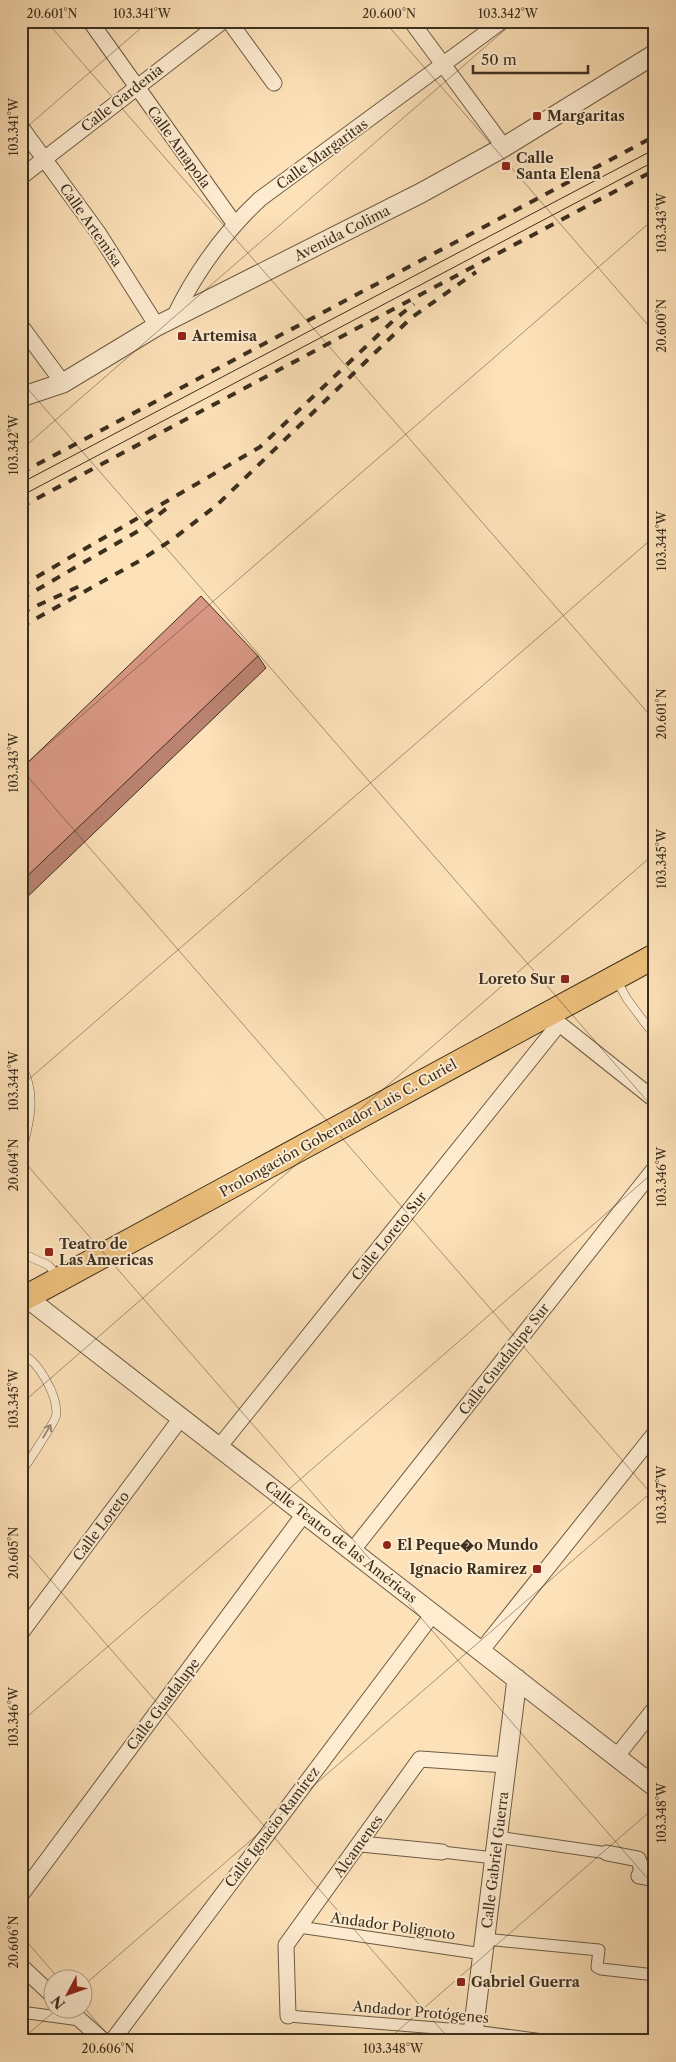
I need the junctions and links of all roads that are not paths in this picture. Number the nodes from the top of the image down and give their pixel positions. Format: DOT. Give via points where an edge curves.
graph roads {
  1 [pos="90,21"];
  2 [pos="223,21"];
  3 [pos="230,21"];
  4 [pos="411,21"];
  5 [pos="502,21"];
  6 [pos="655,54"];
  7 [pos="444,65"];
  8 [pos="274,83"];
  9 [pos="136,87"];
  10 [pos="21,127"];
  11 [pos="504,147"];
  12 [pos="44,159"];
  13 [pos="21,177"];
  14 [pos="234,223"];
  15 [pos="174,317"];
  16 [pos="21,326"];
  17 [pos="157,326"];
  18 [pos="63,383"];
  19 [pos="21,397"];
  20 [pos="655,956"];
  21 [pos="615,977"];
  22 [pos="553,1019"];
  23 [pos="648,1027"];
  24 [pos="21,1066"];
  25 [pos="655,1100"];
  26 [pos="21,1154"];
  27 [pos="655,1168"];
  28 [pos="21,1253"];
  29 [pos="60,1279"];
  30 [pos="24,1299"];
  31 [pos="21,1354"];
  32 [pos="181,1418"];
  33 [pos="655,1433"];
  34 [pos="219,1447"];
  35 [pos="21,1473"];
  36 [pos="304,1514"];
  37 [pos="352,1551"];
  38 [pos="433,1614"];
  39 [pos="21,1633"];
  40 [pos="481,1651"];
  41 [pos="517,1679"];
  42 [pos="655,1708"];
  43 [pos="616,1757"];
  44 [pos="506,1765"];
  45 [pos="655,1787"];
  46 [pos="498,1836"];
  47 [pos="361,1844"];
  48 [pos="442,1852"];
  49 [pos="607,1853"];
  50 [pos="494,1858"];
  51 [pos="655,1878"];
  52 [pos="21,1895"];
  53 [pos="299,1927"];
  54 [pos="484,1947"];
  55 [pos="21,1966"];
  56 [pos="655,1976"];
  57 [pos="42,1986"];
  58 [pos="21,2012"];
  59 [pos="42,2015"];
  60 [pos="288,2016"];
  61 [pos="80,2020"];
  62 [pos="473,2036"];
  63 [pos="104,2041"];
  64 [pos="112,2041"];
  65 [pos="551,2041"];
  1 -- 9 [label="street, Calle Amapola"];
  2 -- 9 [label="street, Calle Gardenia"];
  3 -- 8 [label="street"];
  4 -- 7 [label="street"];
  5 -- 7 [label="street, Calle Margaritas"];
  6 -- 11 [label="street, Avenida Colima"];
  7 -- 11 [label="street"];
  7 -- 14 [label="street, Calle Margaritas" via="260,199"];
  9 -- 12 [label="street, Calle Gardenia"];
  9 -- 14 [label="street, Calle Amapola"];
  10 -- 12 [label="street, Calle Artemisa"];
  11 -- 15 [label="street, Avenida Colima" via="421,193"];
  12 -- 13 [label="street, Calle Gardenia"];
  12 -- 17 [label="street, Calle Artemisa" via="99,234"];
  14 -- 15 [label="street, Calle Margaritas" via="190,287"];
  15 -- 17 [label="street, Avenida Colima"];
  16 -- 18 [label="street"];
  17 -- 18 [label="street, Avenida Colima"];
  18 -- 19 [label="street, Avenida Colima"];
  20 -- 21 [label="main road, Prolongación Gobernador Luis C. Curiel"];
  21 -- 22 [label="main road, Prolongación Gobernador Luis C. Curiel"];
  21 -- 23 [label="lane"];
  22 -- 25 [label="street"];
  22 -- 29 [label="main road, Prolongación Gobernador Luis C. Curiel"];
  22 -- 34 [label="street, Calle Loreto Sur"];
  24 -- 26 [label="lane" via="29,1079 32,1115"];
  27 -- 37 [label="street, Calle Guadalupe Sur"];
  28 -- 29 [label="lane" via="48,1265"];
  29 -- 30 [label="main road, Prolongación Gobernador Luis C. Curiel"];
  30 -- 32 [label="street, Calle Teatro de las Américas"];
  35 -- 31 [label="lane, one-way" via="56,1416 52,1392 41,1371"];
  32 -- 34 [label="street, Calle Teatro de las Américas"];
  32 -- 39 [label="street, Calle Loreto"];
  33 -- 40 [label="street"];
  34 -- 36 [label="street, Calle Teatro de las Américas"];
  36 -- 37 [label="street, Calle Teatro de las Américas"];
  36 -- 52 [label="street, Calle Guadalupe"];
  37 -- 38 [label="street, Calle Teatro de las Américas"];
  38 -- 40 [label="street, Calle Teatro de las Américas"];
  38 -- 64 [label="street, Calle Ignacio Ramírez"];
  40 -- 41 [label="street, Calle Teatro de las Américas"];
  41 -- 43 [label="street, Calle Teatro de las Américas"];
  41 -- 44 [label="street, Calle Gabriel Guerra"];
  42 -- 43 [label="street"];
  43 -- 45 [label="street, Calle Teatro de las Américas"];
  44 -- 46 [label="street, Calle Gabriel Guerra"];
  44 -- 47 [label="street, Alcamenes" via="420,1759"];
  46 -- 49 [label="street"];
  46 -- 50 [label="street, Calle Gabriel Guerra"];
  47 -- 48 [label="street"];
  47 -- 53 [label="street, Alcamenes"];
  48 -- 50 [label="street"];
  49 -- 51 [label="street" via="638,1859 642,1869 639,1876"];
  50 -- 54 [label="street, Calle Gabriel Guerra"];
  53 -- 54 [label="street, Andador Polignoto"];
  53 -- 60 [label="street, Alcamenes" via="286,1945"];
  54 -- 56 [label="street, Andador Polignoto" via="599,1950 597,1967 601,1969"];
  54 -- 62 [label="street, Calle Gabriel Guerra"];
  55 -- 57 [label="street"];
  58 -- 59 [label="street"];
  60 -- 62 [label="street, Andador Protógenes"];
  61 -- 63 [label="street"];
  62 -- 65 [label="street, Andador Protógenes"];
}
